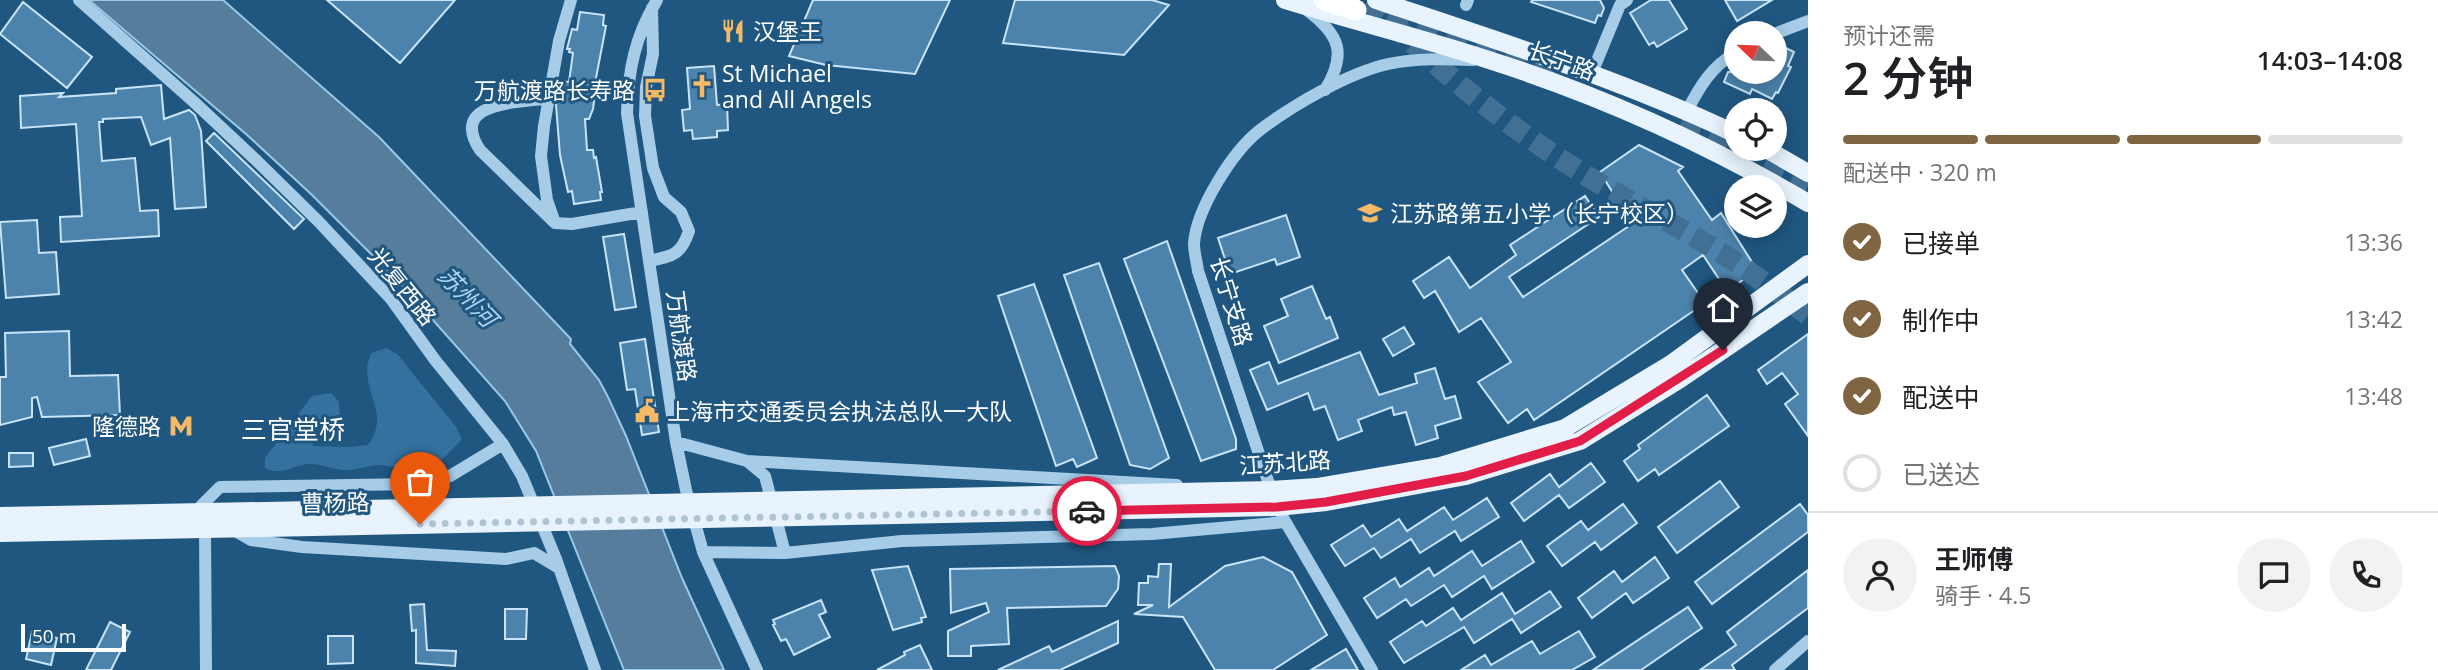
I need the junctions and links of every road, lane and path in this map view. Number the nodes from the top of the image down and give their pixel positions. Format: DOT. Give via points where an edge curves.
graph roads {
  1 [pos="79,0"];
  2 [pos="571,0"];
  3 [pos="1324,0"];
  4 [pos="1610,0"];
  5 [pos="1627,0"];
  6 [pos="1385,1"];
  7 [pos="1293,2"];
  8 [pos="654,4"];
  9 [pos="1356,10"];
  10 [pos="1617,13"];
  11 [pos="1808,20"];
  12 [pos="1787,29"];
  13 [pos="1489,60"];
  14 [pos="1724,60"];
  15 [pos="1592,73"];
  16 [pos="1325,90"];
  17 [pos="549,98"];
  18 [pos="1686,111"];
  19 [pos="1724,128"];
  20 [pos="1787,161"];
  21 [pos="1808,173"];
  22 [pos="1808,203"];
  23 [pos="642,212"];
  24 [pos="555,223"];
  25 [pos="649,261"];
  26 [pos="1808,264"];
  27 [pos="1808,292"];
  28 [pos="676,442"];
  29 [pos="503,444"];
  30 [pos="747,461"];
  31 [pos="1214,487"];
  32 [pos="1278,507"];
  33 [pos="198,509"];
  34 [pos="711,510"];
  35 [pos="0,516"];
  36 [pos="313,518"];
  37 [pos="230,528"];
  38 [pos="205,529"];
  39 [pos="0,533"];
  40 [pos="703,552"];
  41 [pos="785,553"];
  42 [pos="559,568"];
  43 [pos="1808,641"];
  44 [pos="206,670"];
  45 [pos="595,670"];
  46 [pos="757,670"];
  47 [pos="1372,670"];
  48 [pos="1775,670"];
  1 -- 29 [label="street, 光复西路" via="230,135 379,284"];
  2 -- 17 [label="street"];
  3 -- 9 [label="highway"];
  4 -- 10 [label="street"];
  5 -- 10 [label="street"];
  6 -- 15 [label="main road, 长宁路"];
  7 -- 13 [label="main road, 长宁路"];
  7 -- 16 [label="street" via="1326,24 1335,38 1337,62"];
  8 -- 23 [label="street, 万航渡路" via="629,69 627,113"];
  8 -- 25 [label="street" via="645,116 653,168 664,197 681,212 689,231 674,256"];
  10 -- 15 [label="street"];
  11 -- 12 [label="street"];
  13 -- 16 [label="street, 长宁支路" via="1416,59 1387,64"];
  13 -- 22 [label="main road, 长宁路" via="1643,117 1743,164"];
  14 -- 18 [label="street"];
  15 -- 18 [label="main road, 长宁路"];
  16 -- 32 [label="street, 长宁支路" via="1259,131 1238,153 1206,205 1194,244 1198,271"];
  17 -- 24 [label="street" via="541,156"];
  17 -- 24 [label="street" via="484,108 470,129 480,150"];
  18 -- 19 [label="main road, 长宁路"];
  20 -- 21 [label="main road"];
  23 -- 24 [label="street"];
  23 -- 25 [label="street, 万航渡路"];
  25 -- 28 [label="street, 万航渡路"];
  26 -- 32 [label="main road, 江苏北路" via="1671,364 1565,428 1440,466 1317,487"];
  27 -- 32 [label="main road, 江苏北路" via="1580,441 1466,476"];
  28 -- 30 [label="street"];
  28 -- 40 [label="street, 万航渡路"];
  29 -- 33 [label="street" via="450,476 416,484 220,487"];
  29 -- 42 [label="street, 光复西路" via="522,476"];
  30 -- 31 [label="street"];
  30 -- 41 [label="street" via="765,476"];
  32 -- 34 [label="main road, 江苏北路, bridge" via="993,505"];
  32 -- 41 [label="street" via="1152,534 902,541"];
  32 -- 47 [label="street, 长宁支路"];
  34 -- 36 [label="main road, 曹杨路, bridge"];
  35 -- 36 [label="main road, 曹杨路"];
  36 -- 37 [label="main road, 曹杨路"];
  37 -- 38 [label="main road, 曹杨路"];
  37 -- 42 [label="street" via="251,540 302,547 506,559 534,553"];
  38 -- 39 [label="main road, 曹杨路"];
  38 -- 44 [label="street"];
  40 -- 41 [label="street"];
  40 -- 46 [label="street, 万航渡路"];
  42 -- 45 [label="street, 光复西路"];
  43 -- 48 [label="street"];
}
